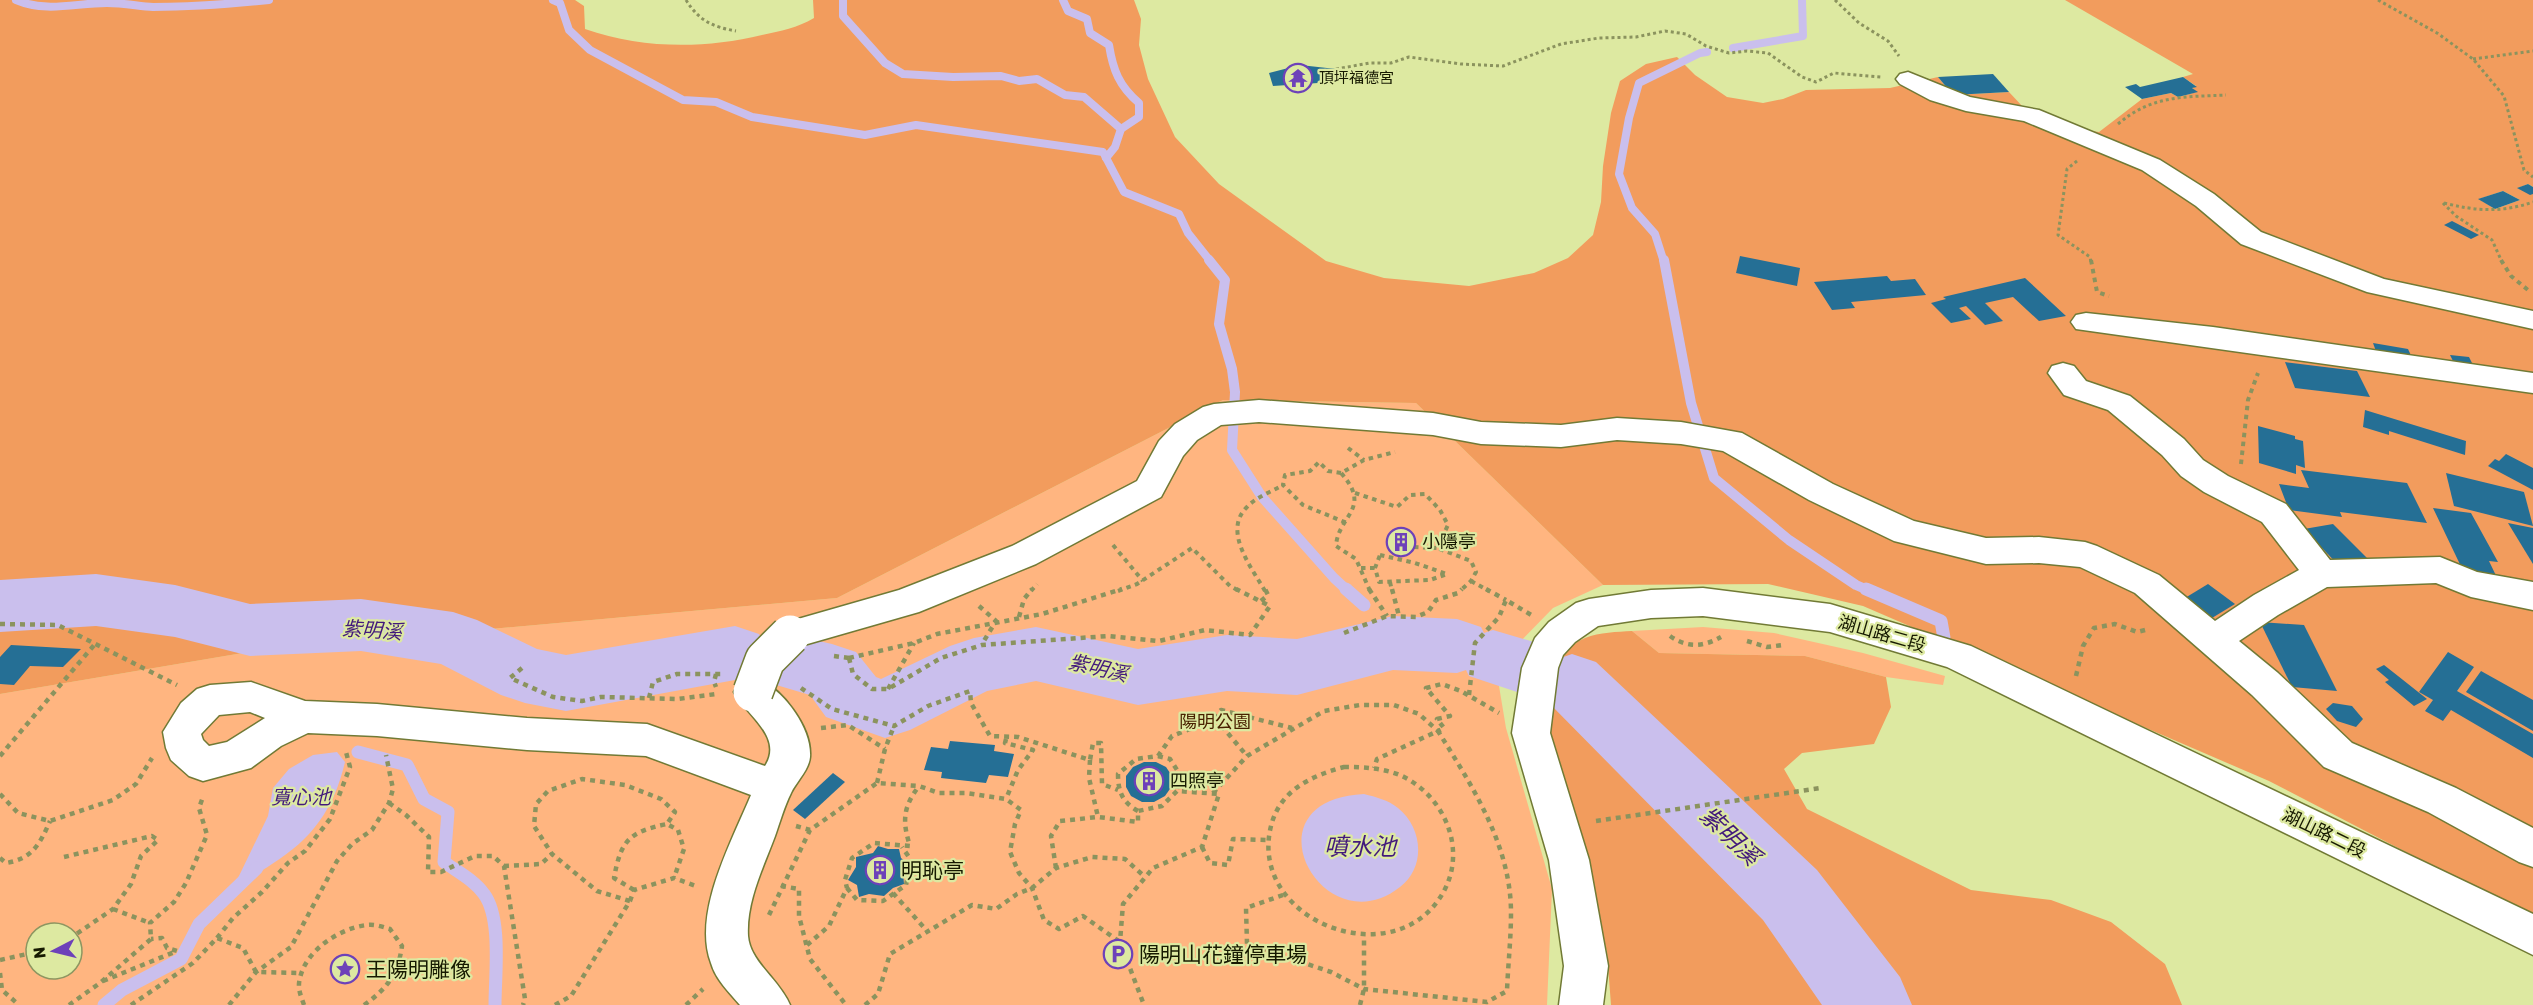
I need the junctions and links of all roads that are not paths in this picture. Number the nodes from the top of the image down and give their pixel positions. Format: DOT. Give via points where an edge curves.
graph roads {
  1 [pos="1908,79"];
  2 [pos="2533,320"];
  3 [pos="2086,322"];
  4 [pos="2063,373"];
  5 [pos="2533,383"];
  6 [pos="2321,574"];
  7 [pos="2533,596"];
  8 [pos="2202,629"];
  9 [pos="304,717"];
  10 [pos="774,786"];
  11 [pos="2533,849"];
  12 [pos="2533,935"];
  13 [pos="768,1005"];
  14 [pos="1581,1005"];
  1 -- 2 [label="street" via="1966,104 2031,115 2151,165 2205,200 2251,238 2377,286"];
  3 -- 5 [label="street"];
  4 -- 6 [label="street" via="2075,388 2120,403 2166,440 2192,468 2274,513"];
  6 -- 7 [label="street" via="2440,570 2471,584"];
  6 -- 8 [label="street" via="2266,604"];
  8 -- 10 [label="street, bridge" via="2147,584 2085,555 2039,550 1986,551 1906,532 1821,492 1731,441 1681,432 1617,429 1561,436 1481,433 1402,421 1259,411 1214,415 1186,432 1170,449 1149,489 1024,555 907,602 790,635 738,683 788,732 791,759"];
  8 -- 11 [label="street" via="2338,755 2442,800"];
  9 -- 9 [label="street" via="250,697 210,700 182,732 185,748 203,764 237,756"];
  9 -- 10 [label="street" via="647,741"];
  10 -- 13 [label="street" via="729,917 731,961"];
  12 -- 14 [label="street, 湖山路二段" via="1958,656 1830,618 1703,602 1652,604 1589,613 1562,632 1548,648 1539,668 1532,733 1569,860 1586,966"];
}
